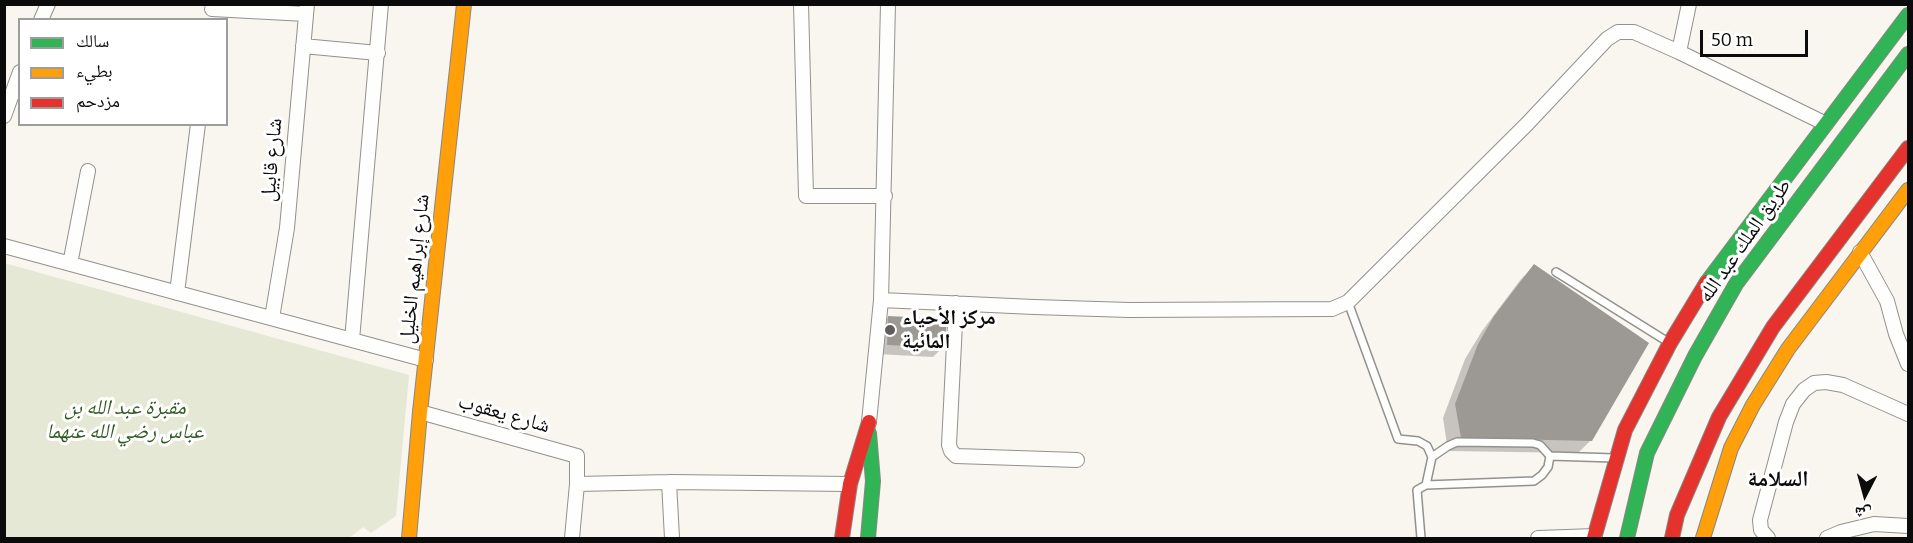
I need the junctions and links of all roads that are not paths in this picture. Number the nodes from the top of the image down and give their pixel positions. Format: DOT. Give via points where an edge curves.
graph roads {
  1 [pos="48,4"];
  2 [pos="381,4"];
  3 [pos="464,4"];
  4 [pos="801,4"];
  5 [pos="888,4"];
  6 [pos="1689,4"];
  7 [pos="306,9"];
  8 [pos="212,11"];
  9 [pos="1908,15"];
  10 [pos="42,18"];
  11 [pos="303,46"];
  12 [pos="378,52"];
  13 [pos="1679,52"];
  14 [pos="1908,54"];
  15 [pos="18,78"];
  16 [pos="4,116"];
  17 [pos="1826,124"];
  18 [pos="198,126"];
  19 [pos="1908,148"];
  20 [pos="88,171"];
  21 [pos="1908,190"];
  22 [pos="885,196"];
  23 [pos="4,246"];
  24 [pos="1860,252"];
  25 [pos="70,264"];
  26 [pos="1556,272"];
  27 [pos="177,293"];
  28 [pos="881,300"];
  29 [pos="956,303"];
  30 [pos="1348,303"];
  31 [pos="1694,304"];
  32 [pos="272,318"];
  33 [pos="352,340"];
  34 [pos="1670,343"];
  35 [pos="426,360"];
  36 [pos="1908,364"];
  37 [pos="1776,369"];
  38 [pos="420,412"];
  39 [pos="1908,414"];
  40 [pos="1719,417"];
  41 [pos="868,422"];
  42 [pos="1663,422"];
  43 [pos="1550,456"];
  44 [pos="1432,457"];
  45 [pos="1617,458"];
  46 [pos="1077,460"];
  47 [pos="669,482"];
  48 [pos="577,484"];
  49 [pos="850,484"];
  50 [pos="1426,485"];
  51 [pos="1636,495"];
  52 [pos="1908,526"];
  53 [pos="1594,537"];
  54 [pos="409,538"];
  55 [pos="572,538"];
  56 [pos="672,538"];
  57 [pos="842,538"];
  58 [pos="868,538"];
  59 [pos="1420,538"];
  60 [pos="1538,538"];
  61 [pos="1615,538"];
  62 [pos="1627,538"];
  63 [pos="1672,538"];
  64 [pos="1703,538"];
  65 [pos="1768,538"];
  66 [pos="1827,538"];
  1 -- 10 [label="street"];
  2 -- 12 [label="street"];
  3 -- 35 [label="street, شارع إبراهيم الخليل"];
  4 -- 22 [label="street" via="806,196"];
  5 -- 22 [label="street"];
  6 -- 13 [label="street"];
  7 -- 8 [label="street"];
  7 -- 11 [label="street, شارع قابيل"];
  9 -- 17 [label="street"];
  11 -- 12 [label="street"];
  11 -- 32 [label="street, شارع قابيل" via="287,228"];
  12 -- 33 [label="street"];
  13 -- 17 [label="street"];
  13 -- 30 [label="street" via="1634,32 1618,32 1607,39"];
  14 -- 42 [label="street, طريق الملك عبد الله" via="1736,284"];
  15 -- 16 [label="street"];
  17 -- 31 [label="street" via="1714,271"];
  18 -- 27 [label="street"];
  19 -- 40 [label="street" via="1773,327"];
  20 -- 25 [label="street"];
  21 -- 24 [label="street"];
  22 -- 28 [label="street"];
  23 -- 25 [label="street"];
  24 -- 36 [label="street" via="1887,301"];
  24 -- 37 [label="street"];
  25 -- 27 [label="street"];
  26 -- 34 [label="lane"];
  27 -- 32 [label="street"];
  28 -- 29 [label="street"];
  28 -- 41 [label="street"];
  29 -- 30 [label="street" via="1141,310 1332,309"];
  29 -- 46 [label="street" via="951,451 956,456"];
  30 -- 44 [label="lane" via="1398,439 1427,446"];
  31 -- 34 [label="street"];
  31 -- 42 [label="street"];
  32 -- 33 [label="street"];
  33 -- 35 [label="street"];
  34 -- 45 [label="street" via="1626,430"];
  35 -- 38 [label="street, شارع إبراهيم الخليل"];
  37 -- 40 [label="street"];
  37 -- 64 [label="street" via="1731,448"];
  38 -- 48 [label="street, شارع يعقوب" via="577,456"];
  38 -- 54 [label="street, شارع إبراهيم الخليل"];
  39 -- 65 [label="street" via="1843,385 1814,383 1804,390 1785,422 1760,520 1761,530"];
  40 -- 63 [label="street" via="1677,515"];
  41 -- 49 [label="street"];
  41 -- 58 [label="street" via="873,482"];
  42 -- 51 [label="street, طريق الملك عبد الله" via="1647,453"];
  43 -- 44 [label="lane" via="1533,443 1457,442"];
  43 -- 45 [label="lane"];
  43 -- 50 [label="lane" via="1548,467 1534,481"];
  44 -- 50 [label="lane"];
  45 -- 53 [label="street"];
  47 -- 48 [label="street"];
  47 -- 49 [label="street"];
  47 -- 56 [label="street"];
  48 -- 55 [label="street"];
  49 -- 57 [label="street"];
  50 -- 59 [label="lane" via="1417,490"];
  51 -- 61 [label="street"];
  51 -- 62 [label="street, طريق الملك عبد الله"];
  52 -- 66 [label="street" via="1874,524"];
  53 -- 60 [label="street"];
}
